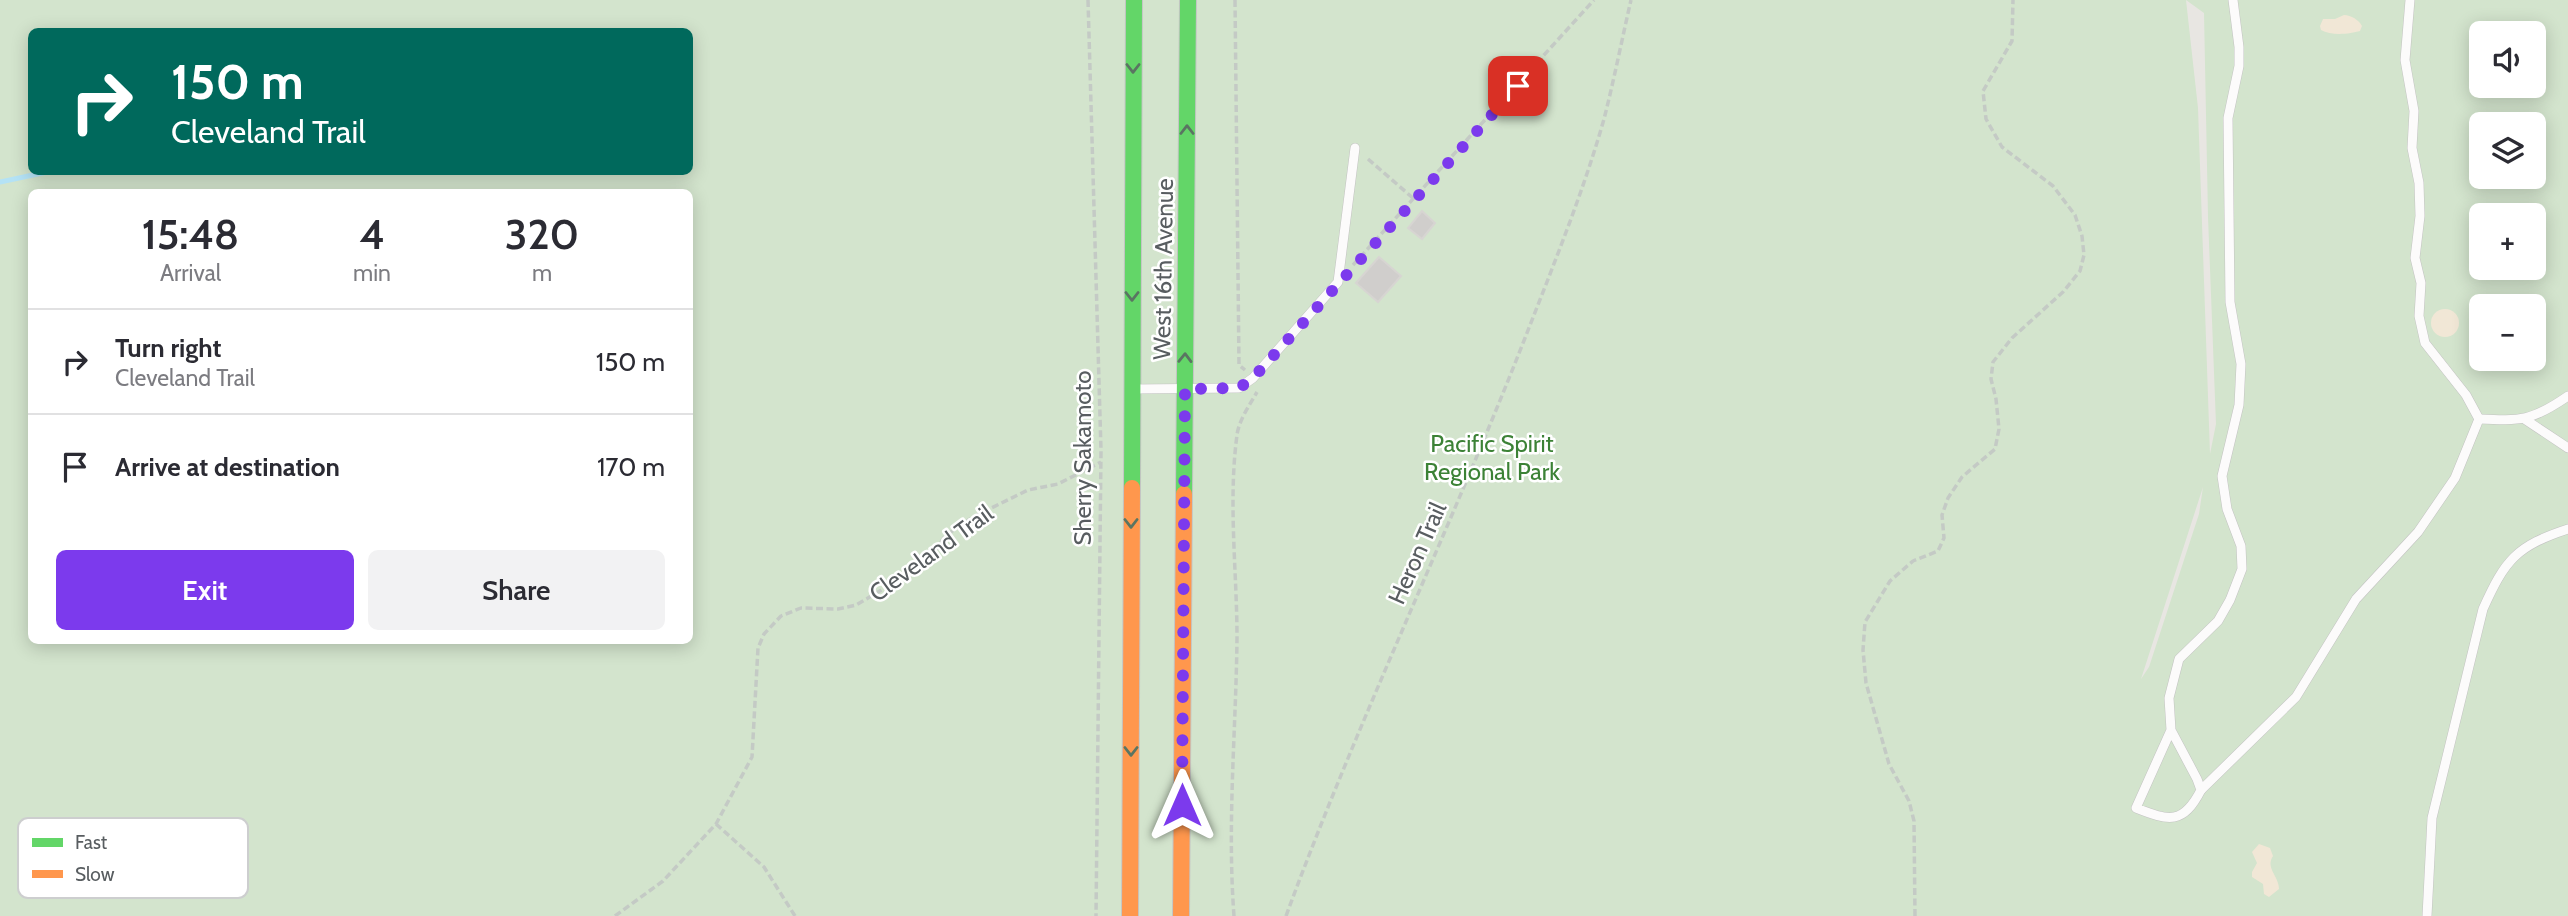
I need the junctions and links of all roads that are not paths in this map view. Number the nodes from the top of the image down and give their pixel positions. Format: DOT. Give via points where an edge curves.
graph roads {
  1 [pos="1134,0"];
  2 [pos="1188,0"];
  3 [pos="2233,0"];
  4 [pos="2410,0"];
  5 [pos="1355,148"];
  6 [pos="1185,389"];
  7 [pos="1132,390"];
  8 [pos="2568,396"];
  9 [pos="2479,419"];
  10 [pos="2526,420"];
  11 [pos="2568,449"];
  12 [pos="2568,528"];
  13 [pos="2171,730"];
  14 [pos="2201,790"];
  15 [pos="1130,916"];
  16 [pos="1181,916"];
  17 [pos="2427,916"];
  1 -- 7 [label="main road, West 16th Avenue, one-way"];
  6 -- 2 [label="main road, West 16th Avenue, one-way"];
  3 -- 13 [label="lane" via="2239,66 2228,118 2230,302 2241,364 2239,405 2222,476 2227,509 2241,545 2242,569 2218,621 2179,659 2169,698"];
  4 -- 9 [label="lane" via="2405,60 2419,183 2415,258 2421,283 2419,316 2425,343"];
  5 -- 6 [label="lane" via="1338,282 1239,388"];
  6 -- 7 [label="lane"];
  6 -- 16 [label="main road, West 16th Avenue"];
  7 -- 15 [label="main road, West 16th Avenue, one-way"];
  8 -- 10 [label="lane"];
  9 -- 10 [label="lane"];
  9 -- 14 [label="lane" via="2455,478 2418,532 2356,599 2296,697"];
  10 -- 11 [label="lane"];
  12 -- 17 [label="lane" via="2518,551 2483,609 2432,818"];
  13 -- 14 [label="lane"];
  13 -- 14 [label="lane" via="2136,808 2178,818 2192,807"];
}
